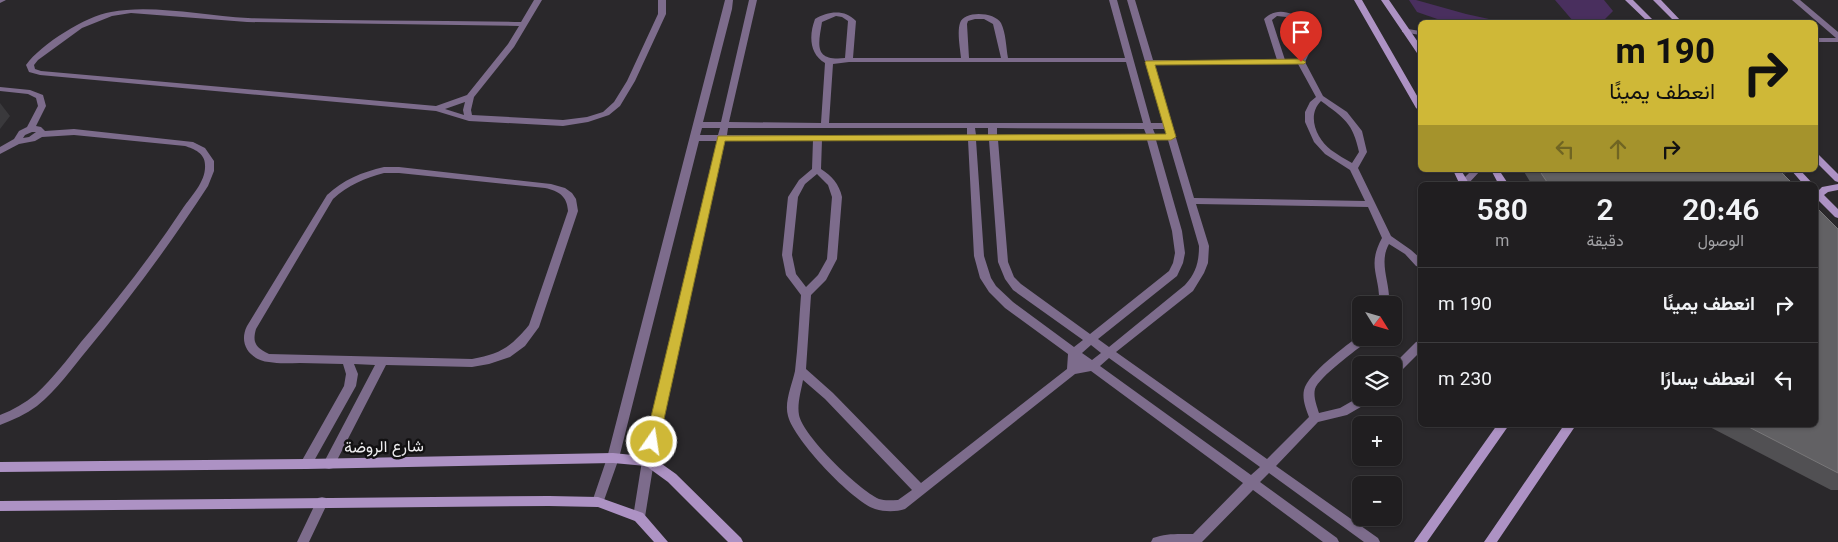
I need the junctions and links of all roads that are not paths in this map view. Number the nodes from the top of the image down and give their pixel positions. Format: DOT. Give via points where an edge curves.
graph roads {
  1 [pos="538,0"];
  2 [pos="662,0"];
  3 [pos="729,0"];
  4 [pos="753,0"];
  5 [pos="1113,0"];
  6 [pos="1131,0"];
  7 [pos="1358,0"];
  8 [pos="1385,0"];
  9 [pos="1629,0"];
  10 [pos="1657,0"];
  11 [pos="1796,0"];
  12 [pos="1650,20"];
  13 [pos="1677,20"];
  14 [pos="524,24"];
  15 [pos="1405,30"];
  16 [pos="1418,33"];
  17 [pos="1838,38"];
  18 [pos="1818,40"];
  19 [pos="1418,48"];
  20 [pos="849,60"];
  21 [pos="965,60"];
  22 [pos="1005,60"];
  23 [pos="1130,60"];
  24 [pos="829,62"];
  25 [pos="1149,62"];
  26 [pos="1282,62"];
  27 [pos="1301,62"];
  28 [pos="0,89"];
  29 [pos="1320,97"];
  30 [pos="470,98"];
  31 [pos="1418,105"];
  32 [pos="437,109"];
  33 [pos="469,118"];
  34 [pos="698,125"];
  35 [pos="724,125"];
  36 [pos="825,125"];
  37 [pos="971,125"];
  38 [pos="992,125"];
  39 [pos="1148,126"];
  40 [pos="1168,126"];
  41 [pos="30,129"];
  42 [pos="41,134"];
  43 [pos="993,137"];
  44 [pos="1151,137"];
  45 [pos="1171,137"];
  46 [pos="695,138"];
  47 [pos="721,138"];
  48 [pos="818,138"];
  49 [pos="972,138"];
  50 [pos="19,140"];
  51 [pos="0,151"];
  52 [pos="1818,159"];
  53 [pos="1354,168"];
  54 [pos="816,170"];
  55 [pos="1474,172"];
  56 [pos="1797,172"];
  57 [pos="1838,179"];
  58 [pos="1467,182"];
  59 [pos="1806,182"];
  60 [pos="1838,188"];
  61 [pos="1818,192"];
  62 [pos="1818,194"];
  63 [pos="1190,201"];
  64 [pos="1371,204"];
  65 [pos="1838,215"];
  66 [pos="1387,238"];
  67 [pos="1418,262"];
  68 [pos="806,294"];
  69 [pos="1385,296"];
  70 [pos="1090,340"];
  71 [pos="1355,346"];
  72 [pos="1418,347"];
  73 [pos="1074,353"];
  74 [pos="1109,353"];
  75 [pos="348,361"];
  76 [pos="382,362"];
  77 [pos="1402,363"];
  78 [pos="1092,366"];
  79 [pos="800,371"];
  80 [pos="1072,371"];
  81 [pos="1356,406"];
  82 [pos="1315,418"];
  83 [pos="0,420"];
  84 [pos="1502,427"];
  85 [pos="1569,427"];
  86 [pos="613,458"];
  87 [pos="648,461"];
  88 [pos="306,464"];
  89 [pos="329,464"];
  90 [pos="1268,466"];
  91 [pos="0,467"];
  92 [pos="1252,483"];
  93 [pos="920,490"];
  94 [pos="322,502"];
  95 [pos="598,502"];
  96 [pos="0,506"];
  97 [pos="639,516"];
  98 [pos="1196,541"];
  99 [pos="303,542"];
  100 [pos="662,542"];
  101 [pos="737,542"];
  102 [pos="1157,542"];
  103 [pos="1333,542"];
  104 [pos="1374,542"];
  105 [pos="1420,542"];
  106 [pos="1490,542"];
  1 -- 14 [label="street"];
  2 -- 33 [label="street" via="662,14 624,96 611,110 576,122"];
  3 -- 34 [label="street"];
  4 -- 35 [label="street"];
  5 -- 23 [label="street"];
  6 -- 25 [label="street"];
  7 -- 31 [label="street"];
  8 -- 15 [label="street"];
  9 -- 12 [label="street"];
  10 -- 13 [label="street"];
  11 -- 17 [label="street"];
  14 -- 30 [label="street"];
  14 -- 32 [label="street" via="248,20 126,12 99,17 79,26 30,65 32,70 40,73"];
  15 -- 16 [label="street"];
  15 -- 19 [label="street"];
  17 -- 18 [label="street"];
  20 -- 21 [label="street"];
  20 -- 24 [label="street"];
  20 -- 24 [label="street" via="852,21 836,14 818,21 815,49"];
  21 -- 22 [label="street"];
  21 -- 22 [label="street" via="963,24 965,20 978,16 997,23"];
  22 -- 23 [label="street"];
  23 -- 39 [label="street"];
  24 -- 36 [label="street"];
  25 -- 26 [label="street"];
  25 -- 40 [label="street"];
  26 -- 27 [label="street"];
  26 -- 27 [label="street" via="1268,19 1275,14 1290,15 1301,22 1309,45"];
  27 -- 29 [label="street"];
  28 -- 41 [label="street" via="30,92 40,97 42,106"];
  29 -- 53 [label="street" via="1344,114 1359,133 1363,152"];
  29 -- 53 [label="street" via="1310,112 1313,132 1328,152"];
  30 -- 32 [label="street"];
  30 -- 33 [label="street"];
  32 -- 33 [label="street"];
  34 -- 35 [label="street"];
  34 -- 46 [label="street"];
  35 -- 36 [label="street"];
  35 -- 47 [label="street"];
  36 -- 37 [label="street"];
  37 -- 38 [label="street"];
  37 -- 49 [label="street"];
  38 -- 39 [label="street"];
  38 -- 43 [label="street"];
  39 -- 40 [label="street"];
  39 -- 44 [label="street"];
  40 -- 45 [label="street"];
  41 -- 42 [label="street" via="40,130"];
  41 -- 50 [label="street" via="19,135"];
  42 -- 50 [label="street"];
  42 -- 83 [label="street" via="74,132 185,142 201,149 210,160 210,166 205,182 183,216 91,338 42,396"];
  43 -- 44 [label="street"];
  43 -- 49 [label="street"];
  43 -- 70 [label="street" via="1006,270 1017,287"];
  44 -- 45 [label="street"];
  44 -- 70 [label="street" via="1177,231 1178,263 1164,281"];
  45 -- 63 [label="street"];
  46 -- 47 [label="street"];
  46 -- 86 [label="street"];
  47 -- 48 [label="street"];
  47 -- 87 [label="street"];
  48 -- 49 [label="street"];
  48 -- 54 [label="street"];
  49 -- 73 [label="street" via="983,276 1003,300"];
  50 -- 51 [label="street"];
  52 -- 57 [label="street"];
  53 -- 64 [label="street"];
  54 -- 68 [label="street" via="802,182 793,197 787,255 791,275"];
  54 -- 68 [label="street" via="836,190 834,250 822,277"];
  55 -- 58 [label="street"];
  56 -- 59 [label="street"];
  60 -- 61 [label="street"];
  62 -- 65 [label="street"];
  63 -- 64 [label="street"];
  63 -- 74 [label="street" via="1204,246 1205,257 1198,279"];
  64 -- 66 [label="street"];
  66 -- 67 [label="street"];
  66 -- 69 [label="street" via="1378,258"];
  68 -- 79 [label="street"];
  70 -- 73 [label="street"];
  70 -- 74 [label="street"];
  71 -- 82 [label="street" via="1310,388"];
  72 -- 77 [label="street"];
  73 -- 78 [label="street"];
  73 -- 80 [label="street"];
  74 -- 78 [label="street"];
  74 -- 90 [label="street"];
  75 -- 76 [label="street"];
  75 -- 76 [label="street" via="268,358 257,354 248,338 330,198 340,187 368,174 399,170 545,186 568,194 573,201 573,211 534,327 521,343 506,354 472,363"];
  75 -- 88 [label="street" via="352,374 350,386"];
  76 -- 89 [label="street"];
  78 -- 80 [label="street"];
  78 -- 92 [label="street"];
  79 -- 93 [label="street" via="829,396"];
  79 -- 93 [label="street" via="793,415 816,452 859,492 877,504 901,505"];
  80 -- 93 [label="street"];
  81 -- 82 [label="street"];
  82 -- 90 [label="street"];
  84 -- 105 [label="street"];
  85 -- 106 [label="street"];
  86 -- 87 [label="street, شارع الروضة"];
  86 -- 89 [label="street, شارع الروضة"];
  86 -- 95 [label="street"];
  87 -- 97 [label="street"];
  87 -- 101 [label="street" via="672,478"];
  88 -- 89 [label="street, شارع الروضة"];
  88 -- 91 [label="street, شارع الروضة"];
  90 -- 92 [label="street"];
  90 -- 104 [label="street"];
  92 -- 98 [label="street"];
  92 -- 103 [label="street"];
  94 -- 95 [label="street"];
  94 -- 96 [label="street"];
  94 -- 99 [label="street"];
  95 -- 97 [label="street"];
  97 -- 100 [label="street"];
  98 -- 102 [label="street" via="1175,539"];
}
